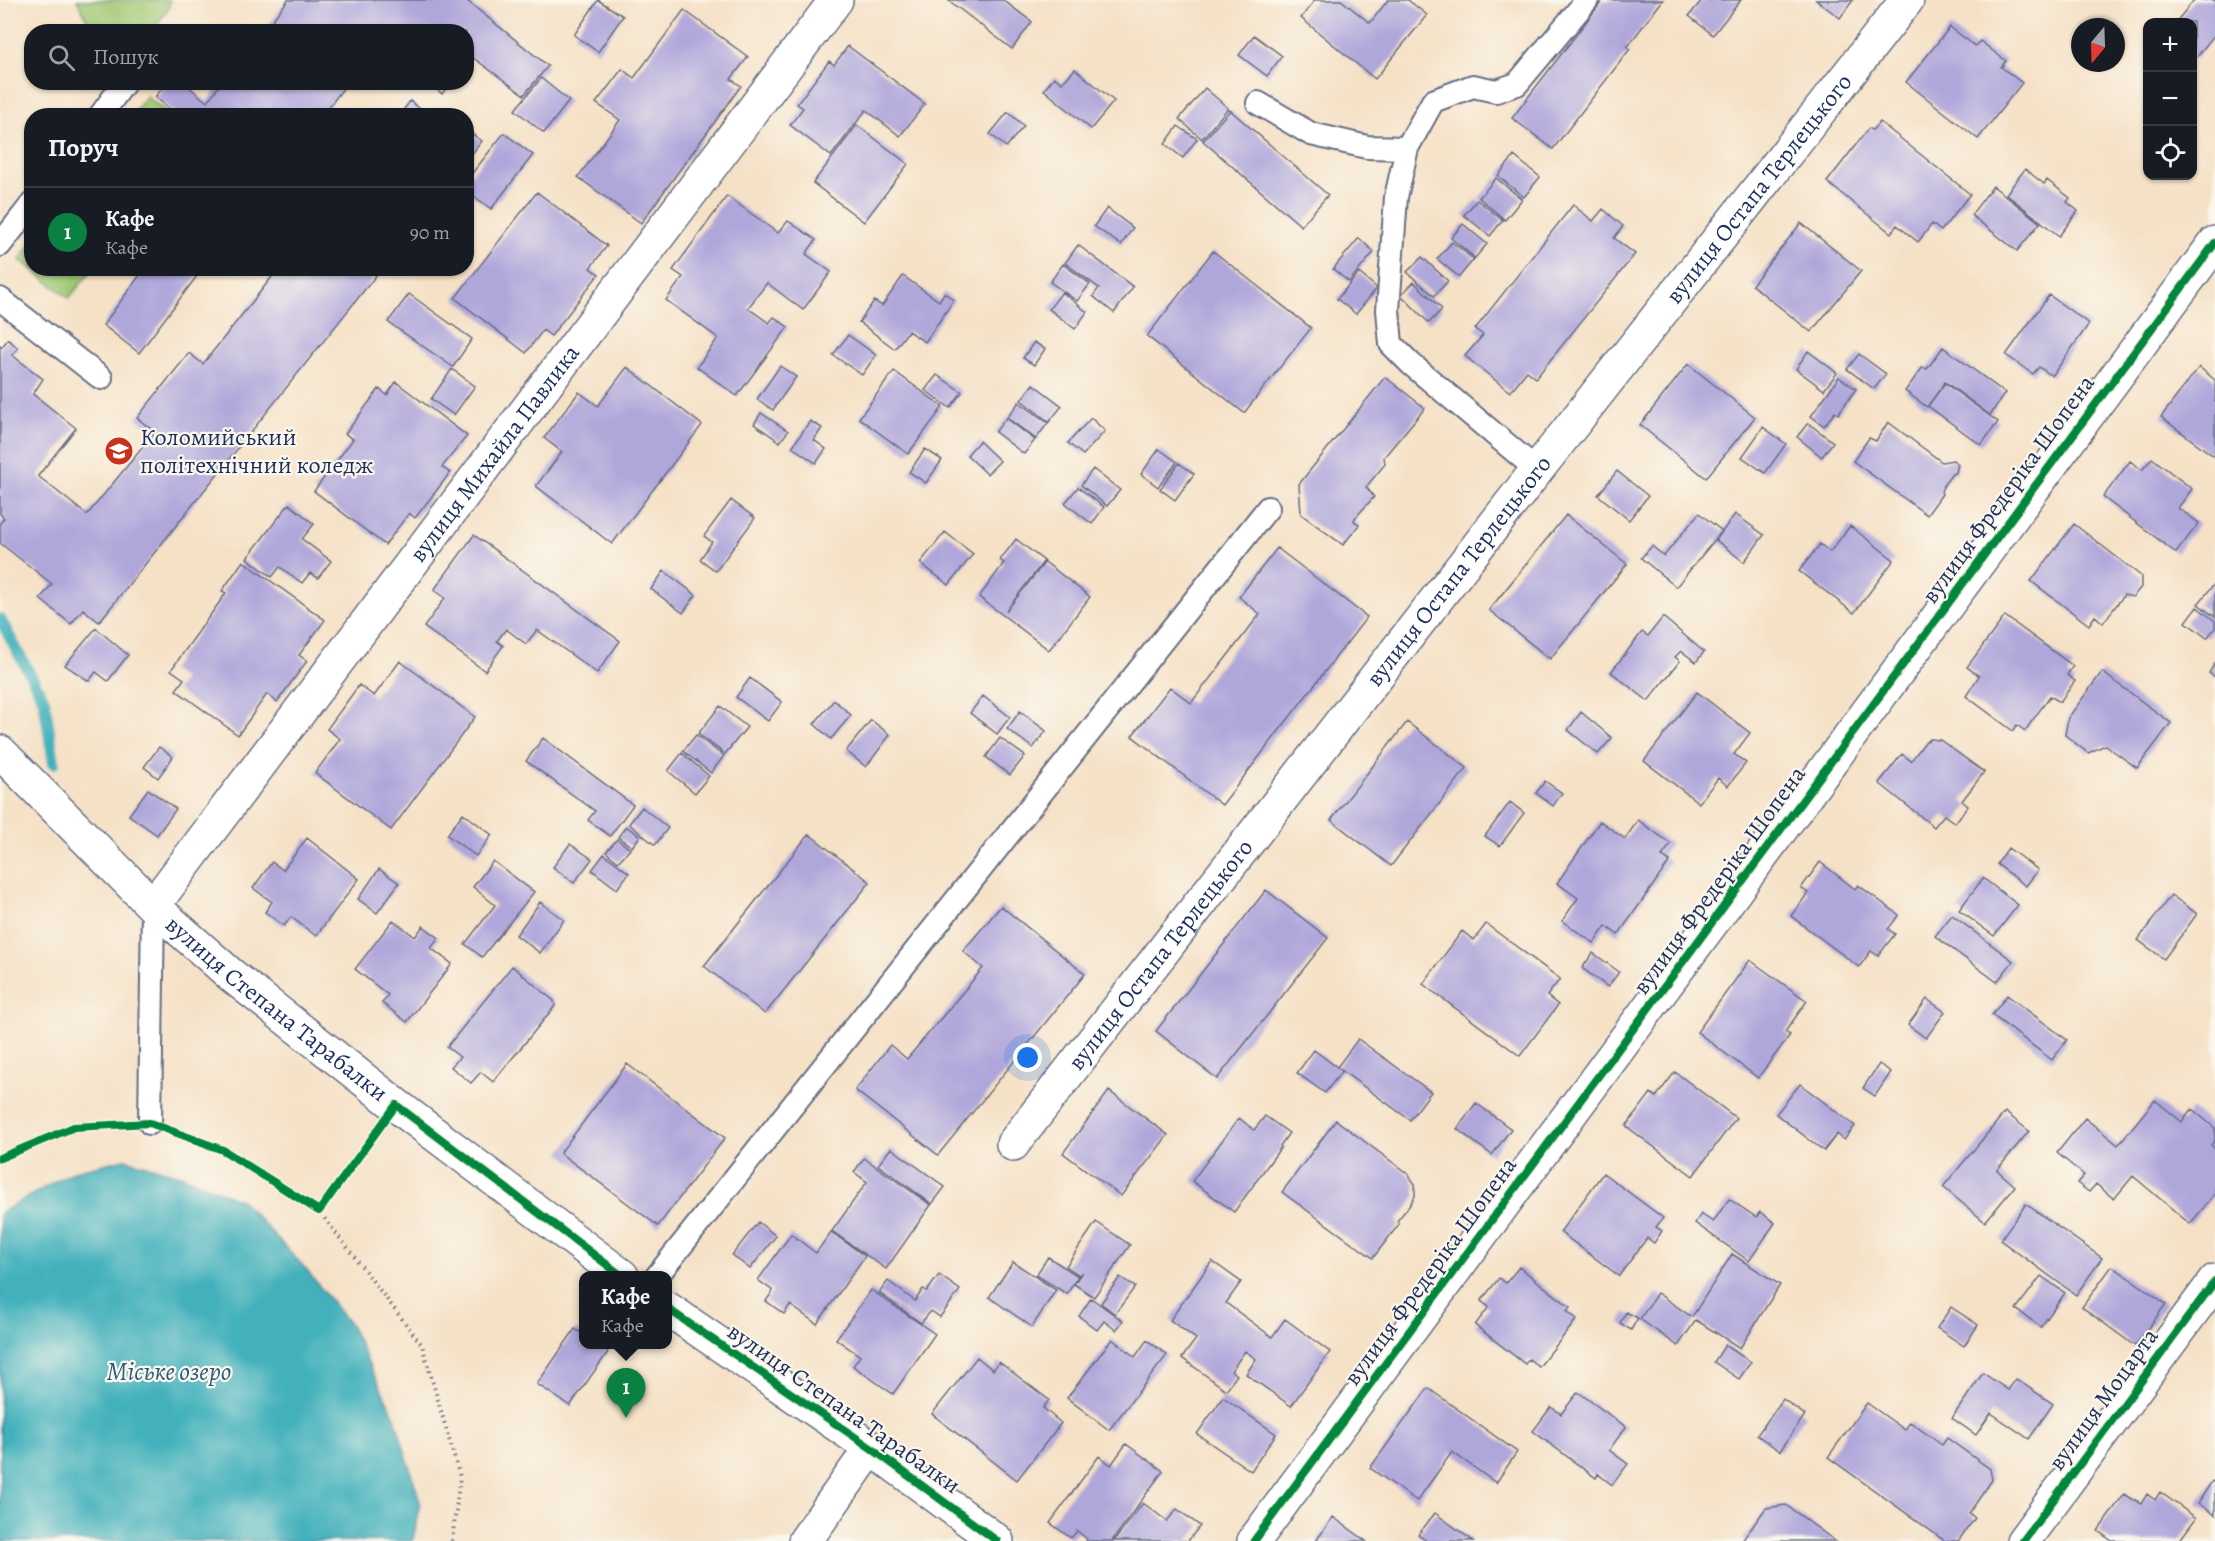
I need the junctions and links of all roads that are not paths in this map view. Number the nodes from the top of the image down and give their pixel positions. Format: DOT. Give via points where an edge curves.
graph roads {
  1 [pos="836,0"];
  2 [pos="1587,0"];
  3 [pos="1907,0"];
  4 [pos="119,90"];
  5 [pos="1258,103"];
  6 [pos="106,108"];
  7 [pos="1407,148"];
  8 [pos="24,214"];
  9 [pos="2215,243"];
  10 [pos="0,245"];
  11 [pos="0,299"];
  12 [pos="101,378"];
  13 [pos="1537,470"];
  14 [pos="1268,508"];
  15 [pos="0,752"];
  16 [pos="153,906"];
  17 [pos="150,1122"];
  18 [pos="1013,1144"];
  19 [pos="617,1271"];
  20 [pos="660,1271"];
  21 [pos="2215,1281"];
  22 [pos="672,1312"];
  23 [pos="871,1448"];
  24 [pos="805,1541"];
  25 [pos="997,1541"];
  26 [pos="1254,1541"];
  27 [pos="2023,1541"];
  1 -- 16 [label="street, вулиця Михайла Павлика"];
  2 -- 7 [label="lane" via="1517,84 1496,91 1473,86 1433,101"];
  3 -- 13 [label="street, вулиця Остапа Терлецького"];
  4 -- 6 [label="lane"];
  5 -- 7 [label="lane" via="1311,134 1367,147"];
  7 -- 13 [label="lane" via="1396,197 1388,310 1391,344"];
  8 -- 10 [label="lane"];
  9 -- 26 [label="street, вулиця Фредеріка Шопена"];
  11 -- 12 [label="lane"];
  13 -- 18 [label="street, вулиця Остапа Терлецького"];
  14 -- 20 [label="lane"];
  15 -- 16 [label="street, вулиця Степана Тарабалки"];
  16 -- 17 [label="lane"];
  16 -- 19 [label="street, вулиця Степана Тарабалки" via="231,975 396,1105"];
  21 -- 27 [label="street, вулиця Моцарта"];
  22 -- 23 [label="street, вулиця Степана Тарабалки"];
  23 -- 24 [label="street"];
  23 -- 25 [label="street, вулиця Степана Тарабалки"];
}
